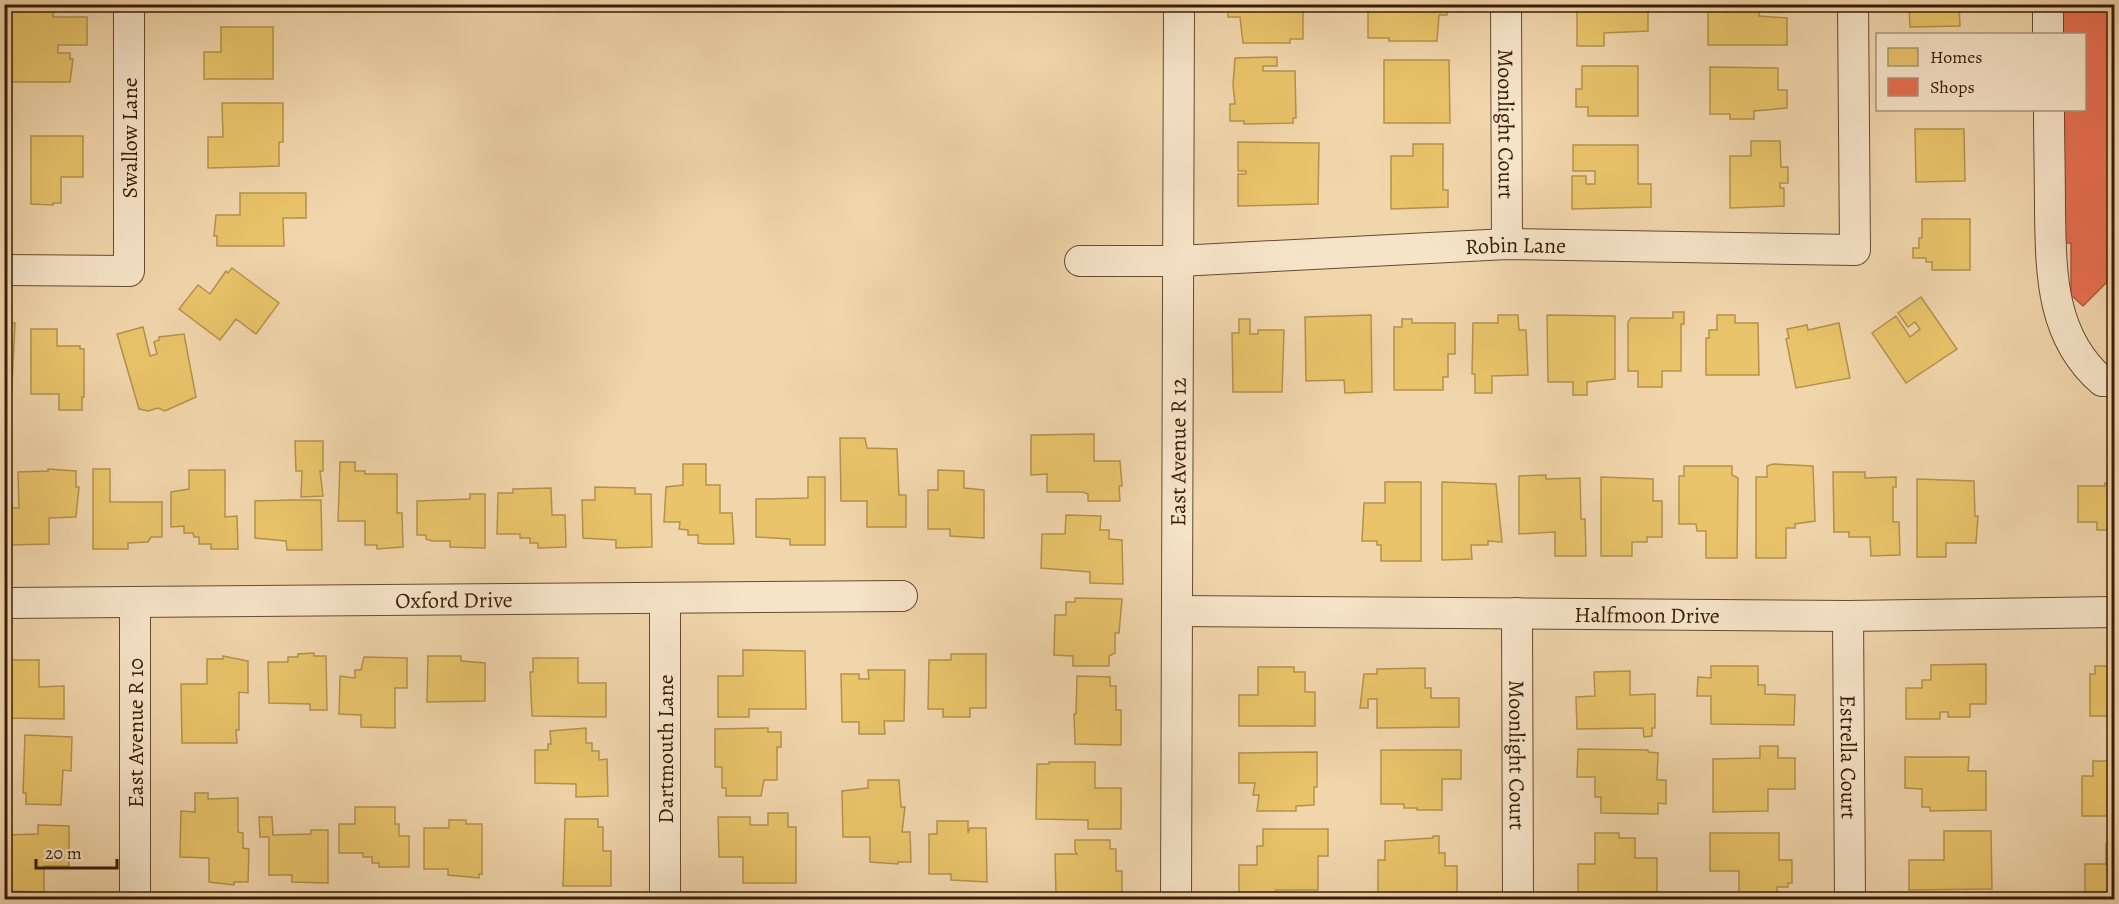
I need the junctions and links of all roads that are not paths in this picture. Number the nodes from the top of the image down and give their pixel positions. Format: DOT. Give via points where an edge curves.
graph roads {
  1 [pos="129,4"];
  2 [pos="1179,4"];
  3 [pos="1506,4"];
  4 [pos="1853,4"];
  5 [pos="2048,4"];
  6 [pos="2048,33"];
  7 [pos="2049,111"];
  8 [pos="1507,244"];
  9 [pos="1080,261"];
  10 [pos="1178,261"];
  11 [pos="4,270"];
  12 [pos="2115,381"];
  13 [pos="902,596"];
  14 [pos="665,598"];
  15 [pos="4,603"];
  16 [pos="135,603"];
  17 [pos="1178,611"];
  18 [pos="2115,612"];
  19 [pos="1517,613"];
  20 [pos="1848,616"];
  21 [pos="135,900"];
  22 [pos="665,900"];
  23 [pos="1176,900"];
  24 [pos="1518,900"];
  25 [pos="1850,900"];
  1 -- 11 [label="street, Swallow Lane" via="129,271"];
  2 -- 10 [label="street, East Avenue R 12"];
  3 -- 8 [label="street, Moonlight Court"];
  4 -- 8 [label="street, Robin Lane" via="1855,249"];
  5 -- 6 [label="street"];
  7 -- 12 [label="street" via="2051,275 2058,309 2069,341 2087,368 2102,381"];
  8 -- 10 [label="street, Robin Lane"];
  9 -- 10 [label="street, Robin Lane"];
  10 -- 17 [label="street, East Avenue R 12"];
  13 -- 14 [label="street, Oxford Drive"];
  14 -- 16 [label="street, Oxford Drive"];
  14 -- 22 [label="street, Dartmouth Lane"];
  15 -- 16 [label="street, Oxford Drive"];
  16 -- 21 [label="street, East Avenue R 10"];
  17 -- 19 [label="street, Halfmoon Drive"];
  17 -- 23 [label="street, East Avenue R 12"];
  18 -- 20 [label="street, Halfmoon Drive"];
  19 -- 20 [label="street, Halfmoon Drive"];
  19 -- 24 [label="street, Moonlight Court"];
  20 -- 25 [label="street, Estrella Court"];
}
